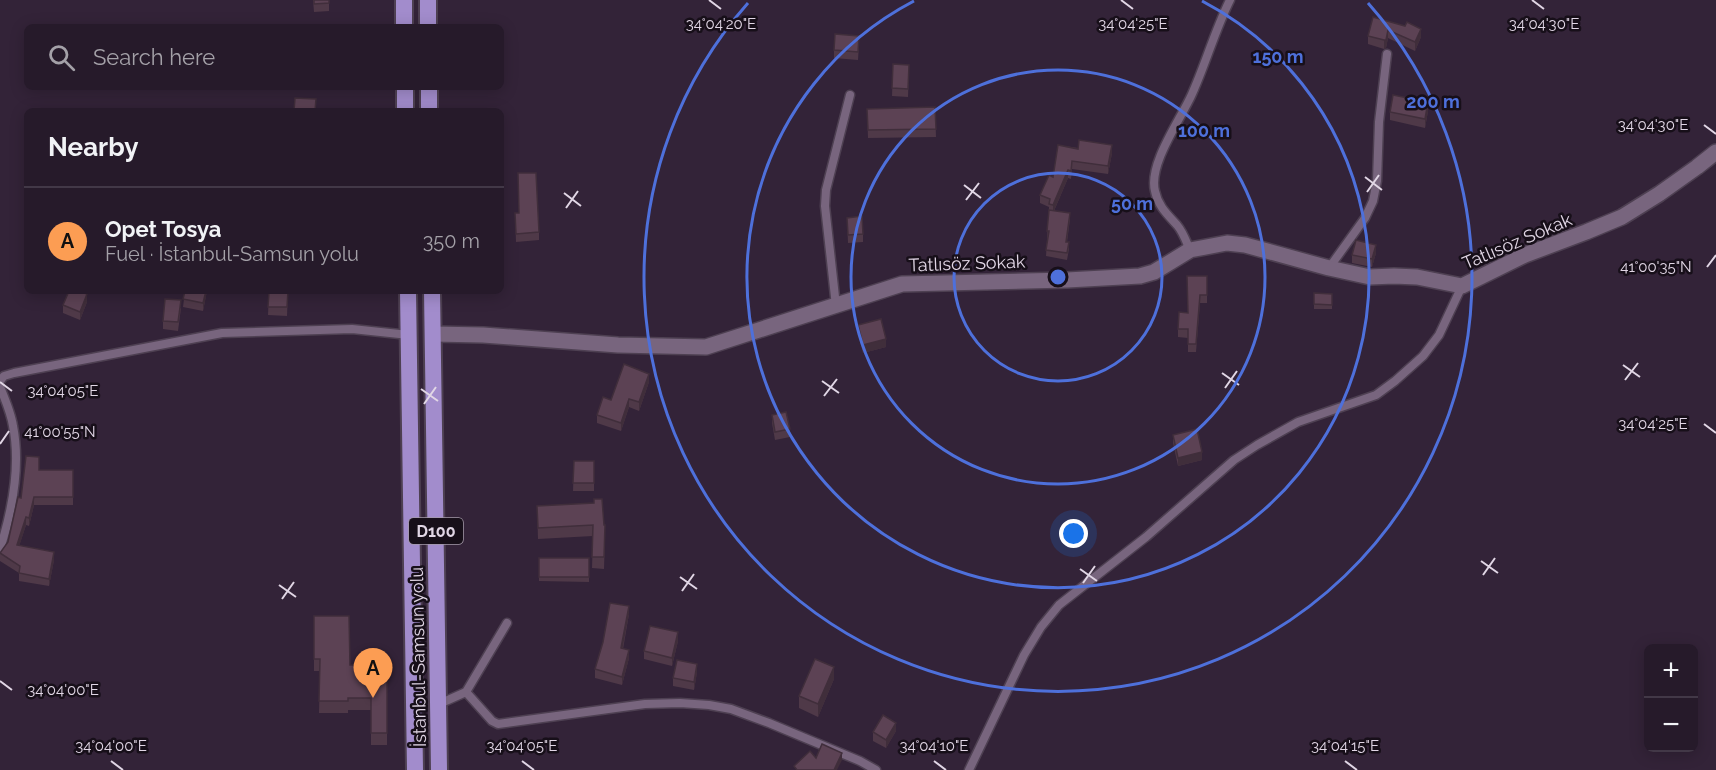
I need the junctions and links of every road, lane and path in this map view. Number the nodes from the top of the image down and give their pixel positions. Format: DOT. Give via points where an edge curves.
graph roads {
  1 [pos="404,0"];
  2 [pos="428,0"];
  3 [pos="1230,0"];
  4 [pos="404,24"];
  5 [pos="428,24"];
  6 [pos="1387,54"];
  7 [pos="405,90"];
  8 [pos="429,90"];
  9 [pos="850,95"];
  10 [pos="405,108"];
  11 [pos="429,108"];
  12 [pos="1716,152"];
  13 [pos="1190,249"];
  14 [pos="1329,268"];
  15 [pos="1462,286"];
  16 [pos="408,294"];
  17 [pos="432,294"];
  18 [pos="836,306"];
  19 [pos="433,334"];
  20 [pos="409,335"];
  21 [pos="0,381"];
  22 [pos="0,387"];
  23 [pos="0,549"];
  24 [pos="507,623"];
  25 [pos="466,692"];
  26 [pos="439,704"];
  27 [pos="415,770"];
  28 [pos="439,770"];
  29 [pos="876,770"];
  30 [pos="969,770"];
  1 -- 4 [label="highway"];
  2 -- 5 [label="highway"];
  3 -- 13 [label="lane" via="1155,172 1159,204 1178,226"];
  6 -- 14 [label="lane" via="1373,201"];
  7 -- 10 [label="highway"];
  8 -- 11 [label="highway"];
  9 -- 18 [label="lane" via="826,190"];
  12 -- 15 [label="street, Tatlısöz Sokak" via="1622,217 1526,255"];
  13 -- 14 [label="street, Tatlısöz Sokak" via="1227,243"];
  13 -- 18 [label="street, Tatlısöz Sokak" via="1154,272 1140,276 902,284"];
  14 -- 15 [label="street, Tatlısöz Sokak" via="1370,278 1417,277"];
  15 -- 30 [label="lane" via="1439,335 1424,356 1395,381 1376,394 1298,422 1234,460 1059,606 1024,655"];
  16 -- 20 [label="highway, İstanbul-Samsun yolu / D100"];
  17 -- 19 [label="highway, İstanbul-Samsun yolu / D100"];
  18 -- 19 [label="street, Tatlısöz Sokak" via="706,347"];
  19 -- 26 [label="highway, İstanbul-Samsun yolu / D100"];
  20 -- 21 [label="lane" via="352,329 222,333 14,372"];
  20 -- 27 [label="highway, İstanbul-Samsun yolu / D100"];
  22 -- 23 [label="lane" via="13,427 15,450 13,492"];
  24 -- 25 [label="lane"];
  25 -- 26 [label="lane"];
  25 -- 29 [label="lane" via="498,724 645,704 680,703 731,709"];
  26 -- 28 [label="highway, İstanbul-Samsun yolu / D100"];
}
